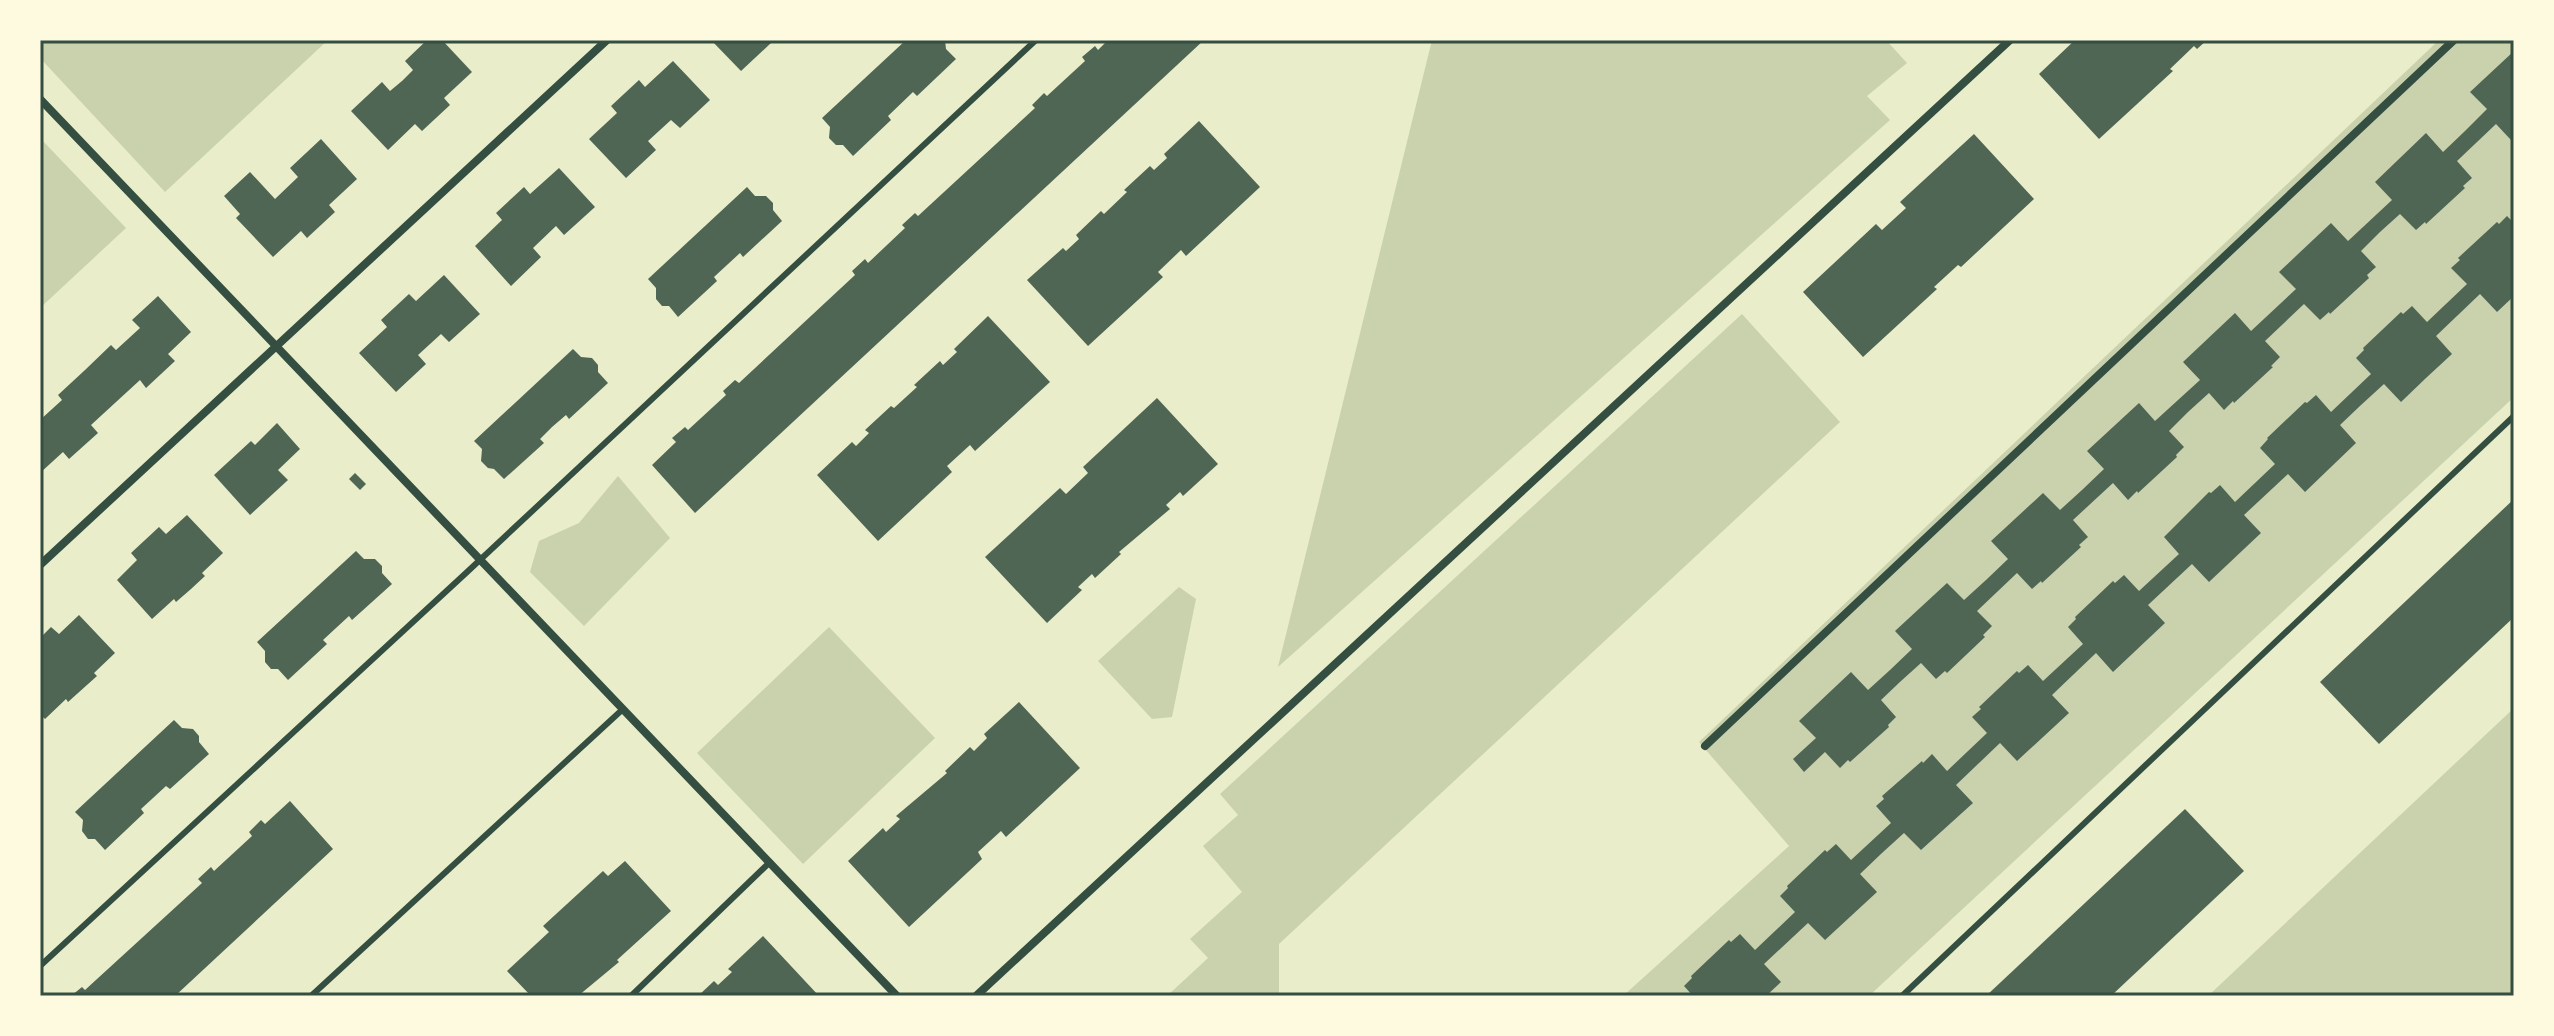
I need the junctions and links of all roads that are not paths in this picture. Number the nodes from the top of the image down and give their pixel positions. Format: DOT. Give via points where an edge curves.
graph roads {
  1 [pos="607,40"];
  2 [pos="1036,40"];
  3 [pos="2010,40"];
  4 [pos="2454,40"];
  5 [pos="40,99"];
  6 [pos="276,345"];
  7 [pos="2514,416"];
  8 [pos="480,560"];
  9 [pos="40,565"];
  10 [pos="623,709"];
  11 [pos="1705,746"];
  12 [pos="770,862"];
  13 [pos="40,966"];
  14 [pos="311,996"];
  15 [pos="631,996"];
  16 [pos="897,996"];
  17 [pos="976,996"];
  18 [pos="1902,996"];
  1 -- 6 [label="street"];
  2 -- 8 [label="lane"];
  3 -- 17 [label="street"];
  4 -- 11 [label="street"];
  5 -- 6 [label="street"];
  6 -- 8 [label="street"];
  6 -- 9 [label="street"];
  7 -- 18 [label="lane"];
  8 -- 10 [label="street"];
  8 -- 13 [label="lane"];
  10 -- 12 [label="street"];
  10 -- 14 [label="lane"];
  12 -- 15 [label="lane"];
  12 -- 16 [label="street"];
}
